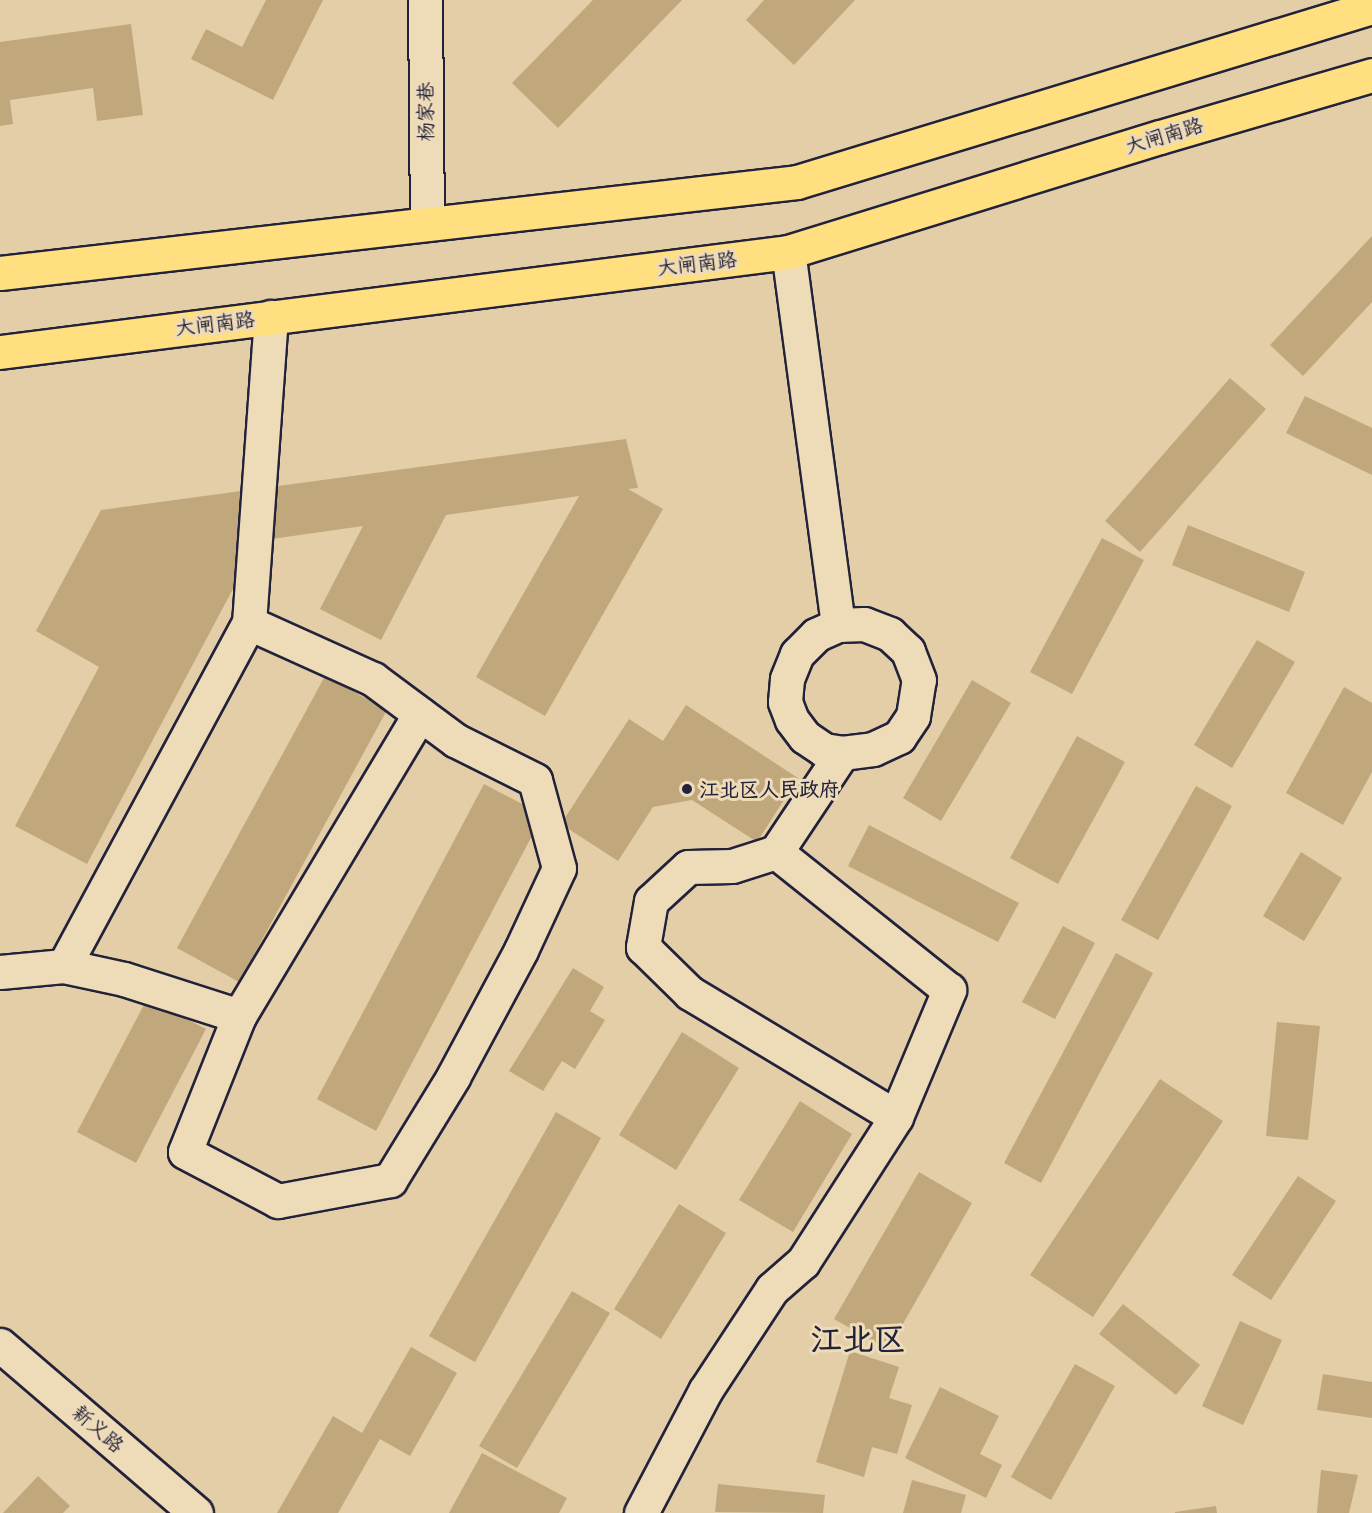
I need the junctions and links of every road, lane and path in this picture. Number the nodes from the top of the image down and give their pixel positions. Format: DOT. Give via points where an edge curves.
graph roads {
  1 [pos="425,0"];
  2 [pos="1372,7"];
  3 [pos="1372,75"];
  4 [pos="427,224"];
  5 [pos="788,252"];
  6 [pos="0,273"];
  7 [pos="271,317"];
  8 [pos="0,352"];
  9 [pos="249,623"];
  10 [pos="838,625"];
  11 [pos="420,714"];
  12 [pos="842,753"];
  13 [pos="776,852"];
  14 [pos="64,966"];
  15 [pos="0,972"];
  16 [pos="239,1016"];
  17 [pos="896,1117"];
  18 [pos="0,1345"];
  19 [pos="196,1513"];
  20 [pos="641,1513"];
  1 -- 4 [label="street, 杨家巷"];
  2 -- 4 [label="main road" via="797,182"];
  3 -- 5 [label="main road, 大闸南路"];
  4 -- 6 [label="main road"];
  5 -- 7 [label="main road, 大闸南路"];
  5 -- 10 [label="street"];
  7 -- 8 [label="main road, 大闸南路"];
  7 -- 9 [label="street"];
  9 -- 11 [label="street" via="373,679"];
  9 -- 14 [label="street"];
  10 -- 12 [label="street" via="816,635 797,654 785,702 805,737 824,750"];
  10 -- 12 [label="street" via="864,624 890,633 908,651 919,680 913,716 899,737 873,749"];
  11 -- 16 [label="street"];
  11 -- 16 [label="street" via="455,740 535,780 559,868 521,950 453,1077 390,1180 278,1201 185,1152"];
  12 -- 13 [label="street"];
  13 -- 17 [label="street" via="949,990"];
  13 -- 17 [label="street" via="732,866 688,867 651,901 643,947 690,993"];
  14 -- 15 [label="street"];
  14 -- 16 [label="street" via="124,979"];
  17 -- 20 [label="street" via="803,1262 772,1289 705,1391"];
  18 -- 19 [label="street, 新义路"];
}
